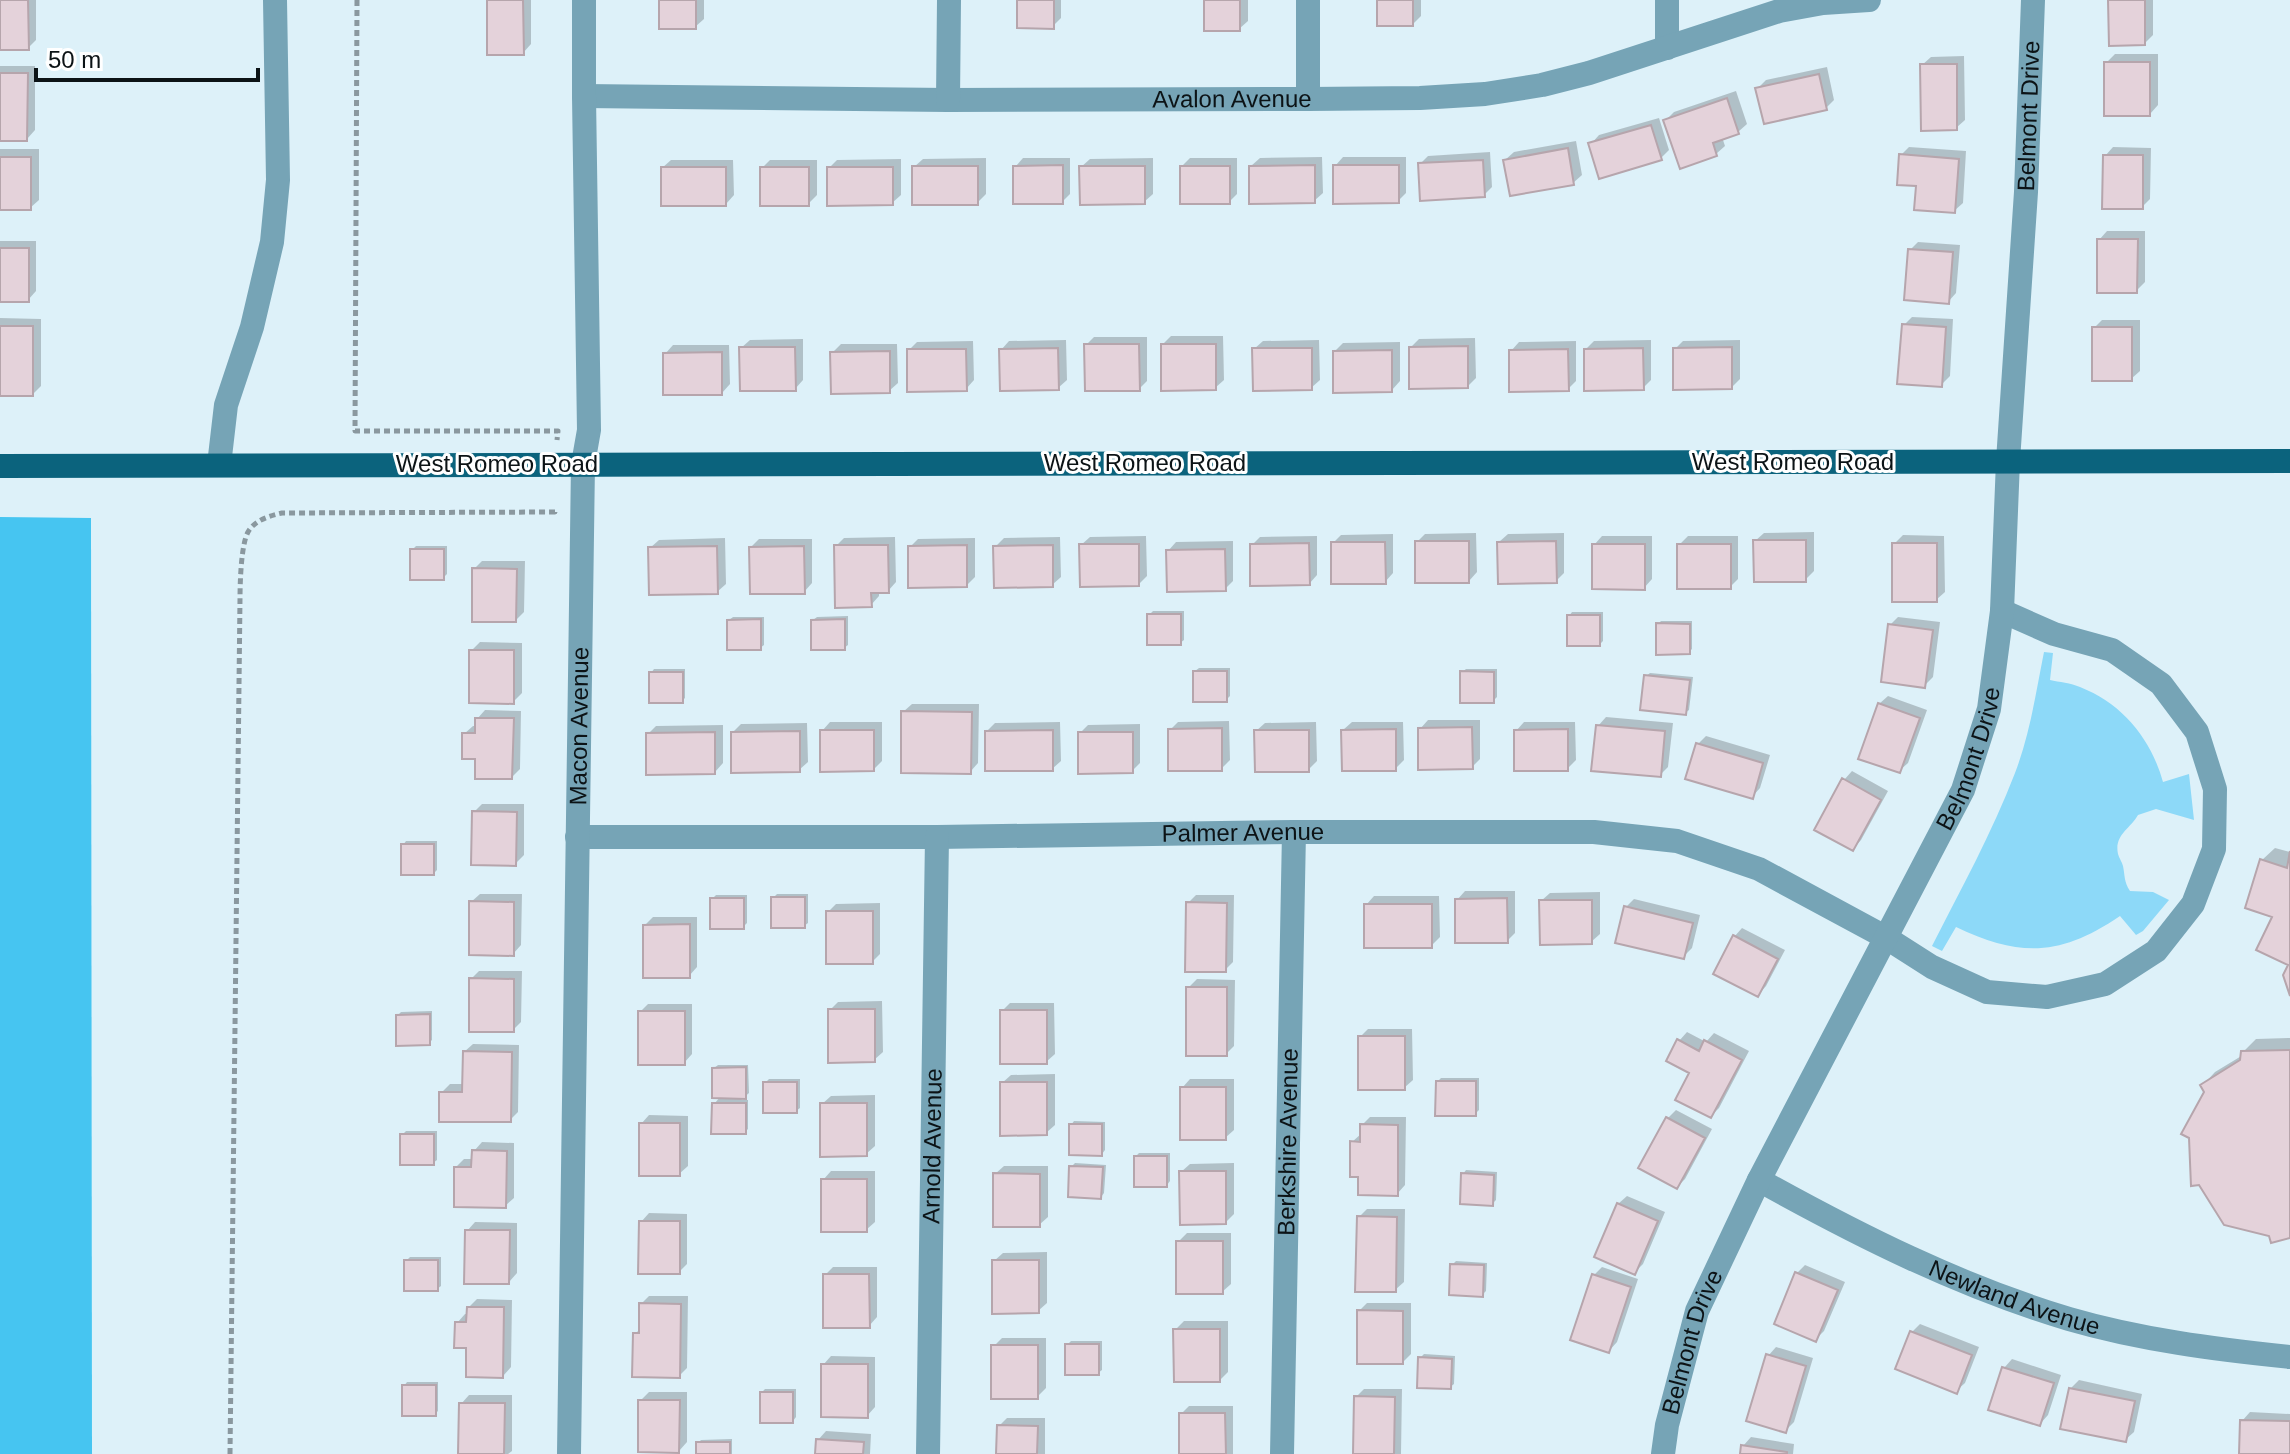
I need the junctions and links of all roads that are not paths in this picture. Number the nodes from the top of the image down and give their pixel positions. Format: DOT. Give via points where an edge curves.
graph roads {
  1 [pos="275,0"];
  2 [pos="584,0"];
  3 [pos="949,0"];
  4 [pos="1308,0"];
  5 [pos="1667,0"];
  6 [pos="1869,0"];
  7 [pos="2018,0"];
  8 [pos="2033,0"];
  9 [pos="1667,48"];
  10 [pos="584,96"];
  11 [pos="1308,99"];
  12 [pos="948,100"];
  13 [pos="2008,461"];
  14 [pos="2290,461"];
  15 [pos="583,464"];
  16 [pos="219,465"];
  17 [pos="0,466"];
  18 [pos="2002,611"];
  19 [pos="1294,832"];
  20 [pos="577,837"];
  21 [pos="937,837"];
  22 [pos="1885,937"];
  23 [pos="1759,1180"];
  24 [pos="2290,1357"];
  25 [pos="569,1454"];
  26 [pos="928,1454"];
  27 [pos="1282,1454"];
  28 [pos="1663,1454"];
  1 -- 16 [label="street" via="278,180 272,242 226,405"];
  2 -- 10 [label="street, Macon Avenue"];
  3 -- 12 [label="street"];
  4 -- 11 [label="street"];
  5 -- 9 [label="street"];
  6 -- 9 [label="street, Avalon Avenue" via="1779,11"];
  7 -- 8 [label="street"];
  8 -- 13 [label="street, Belmont Drive"];
  9 -- 11 [label="street, Avalon Avenue" via="1558,81 1485,94"];
  10 -- 12 [label="street, Avalon Avenue"];
  10 -- 15 [label="street, Macon Avenue" via="589,430"];
  11 -- 12 [label="street, Avalon Avenue"];
  13 -- 14 [label="main road, West Romeo Road"];
  13 -- 15 [label="main road, West Romeo Road"];
  13 -- 18 [label="street, Belmont Drive"];
  15 -- 16 [label="main road, West Romeo Road"];
  15 -- 20 [label="street, Macon Avenue"];
  16 -- 17 [label="main road, West Romeo Road"];
  18 -- 22 [label="street, Belmont Drive" via="1989,709 1963,790"];
  18 -- 22 [label="street, Palmer Avenue" via="2054,634 2112,650 2161,684 2197,732 2215,789 2214,849 2193,904 2165,940 2105,984 2047,997 1987,992 1932,967"];
  19 -- 21 [label="street, Palmer Avenue"];
  19 -- 22 [label="street, Palmer Avenue" via="1594,832 1677,841 1759,869"];
  19 -- 27 [label="street, Berkshire Avenue"];
  20 -- 21 [label="street, Palmer Avenue"];
  20 -- 25 [label="street, Macon Avenue"];
  21 -- 26 [label="street, Arnold Avenue"];
  22 -- 23 [label="street, Belmont Drive"];
  23 -- 24 [label="street, Newland Avenue" via="1923,1265 2068,1318 2194,1346"];
  23 -- 28 [label="street, Belmont Drive" via="1697,1311"];
}
